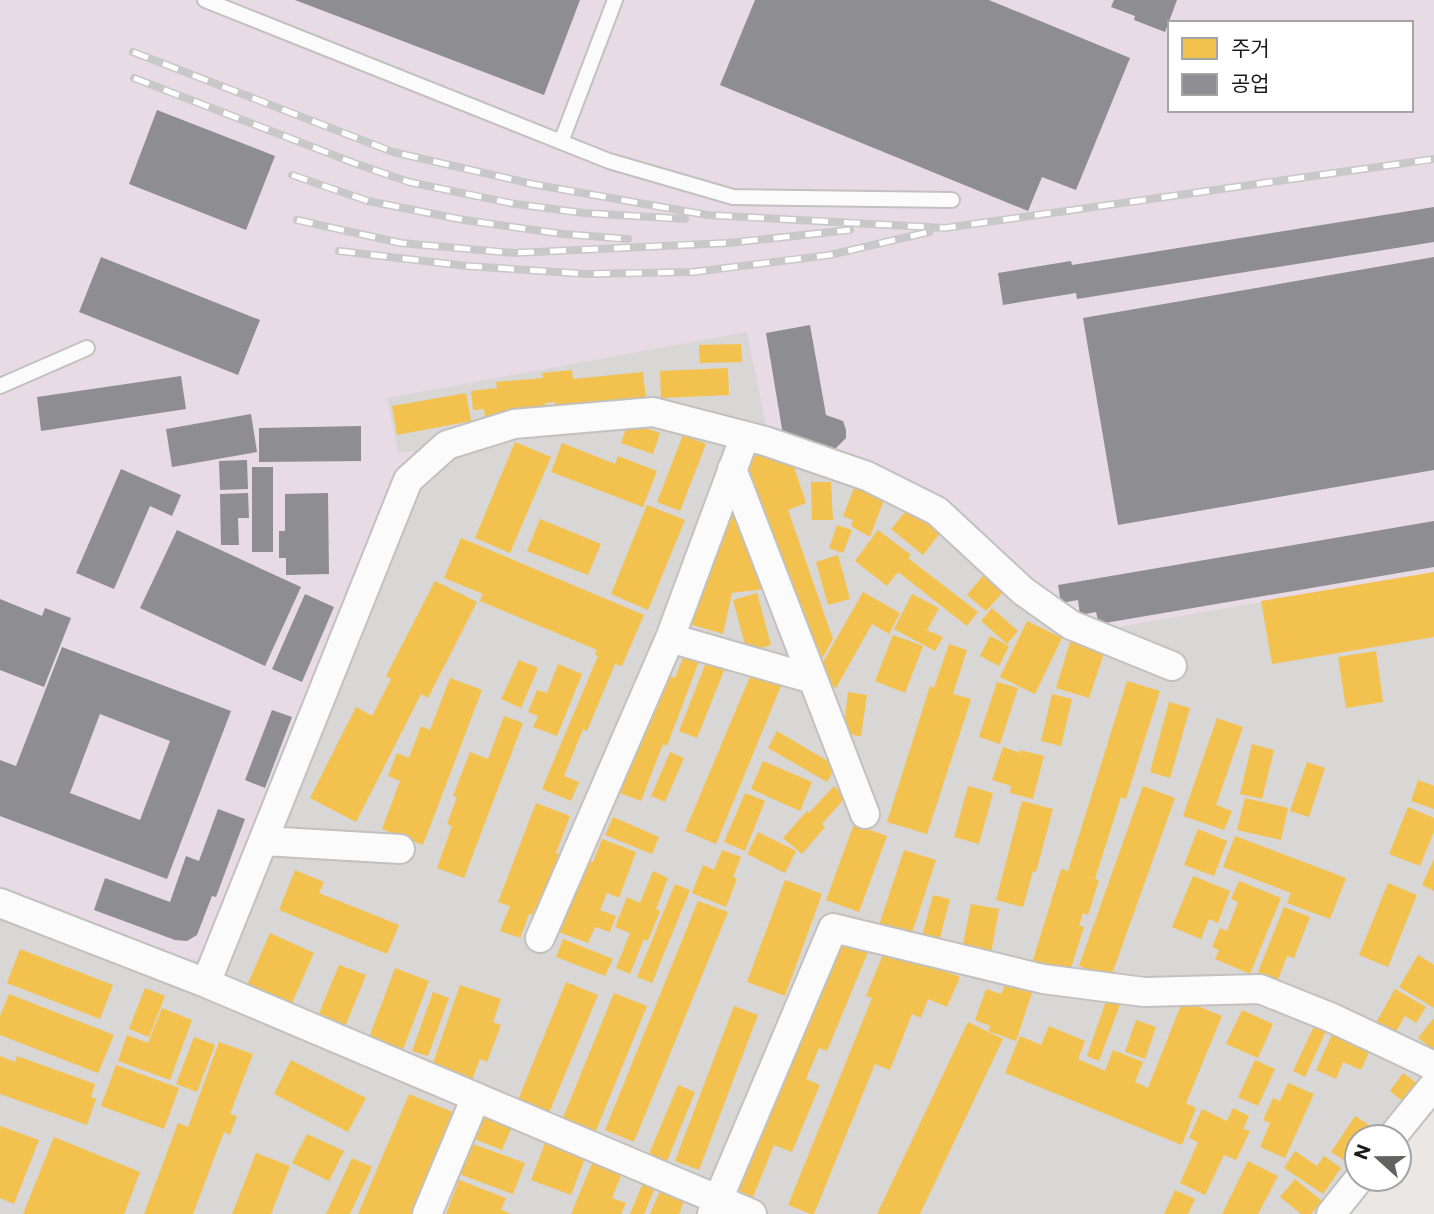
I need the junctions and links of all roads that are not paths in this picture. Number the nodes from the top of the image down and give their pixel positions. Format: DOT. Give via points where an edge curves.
graph roads {
  1 [pos="205,0"];
  2 [pos="615,0"];
  3 [pos="561,142"];
  4 [pos="952,200"];
  5 [pos="87,348"];
  6 [pos="0,386"];
  7 [pos="745,436"];
  8 [pos="732,469"];
  9 [pos="670,638"];
  10 [pos="1172,666"];
  11 [pos="813,679"];
  12 [pos="864,814"];
  13 [pos="264,841"];
  14 [pos="400,849"];
  15 [pos="0,903"];
  16 [pos="540,938"];
  17 [pos="206,983"];
  18 [pos="1434,1066"];
  19 [pos="1434,1085"];
  20 [pos="476,1097"];
  21 [pos="1403,1123"];
  22 [pos="1348,1193"];
  23 [pos="715,1207"];
  24 [pos="426,1214"];
  25 [pos="752,1214"];
  26 [pos="1331,1214"];
  1 -- 3 [label="lane"];
  2 -- 3 [label="lane"];
  3 -- 4 [label="lane" via="733,197"];
  5 -- 6 [label="lane"];
  7 -- 8 [label="street"];
  7 -- 10 [label="street" via="867,476 937,511 1023,591 1071,625"];
  7 -- 13 [label="street" via="653,412 514,424 447,445 408,480"];
  8 -- 9 [label="street"];
  8 -- 11 [label="street"];
  9 -- 11 [label="street"];
  9 -- 16 [label="street"];
  11 -- 12 [label="street"];
  13 -- 14 [label="street"];
  13 -- 17 [label="street"];
  15 -- 17 [label="street"];
  17 -- 20 [label="street"];
  18 -- 23 [label="street" via="1260,989 1144,992 1044,979 833,929"];
  19 -- 21 [label="street"];
  20 -- 23 [label="street"];
  20 -- 24 [label="street"];
  22 -- 26 [label="street"];
  23 -- 25 [label="street"];
}
